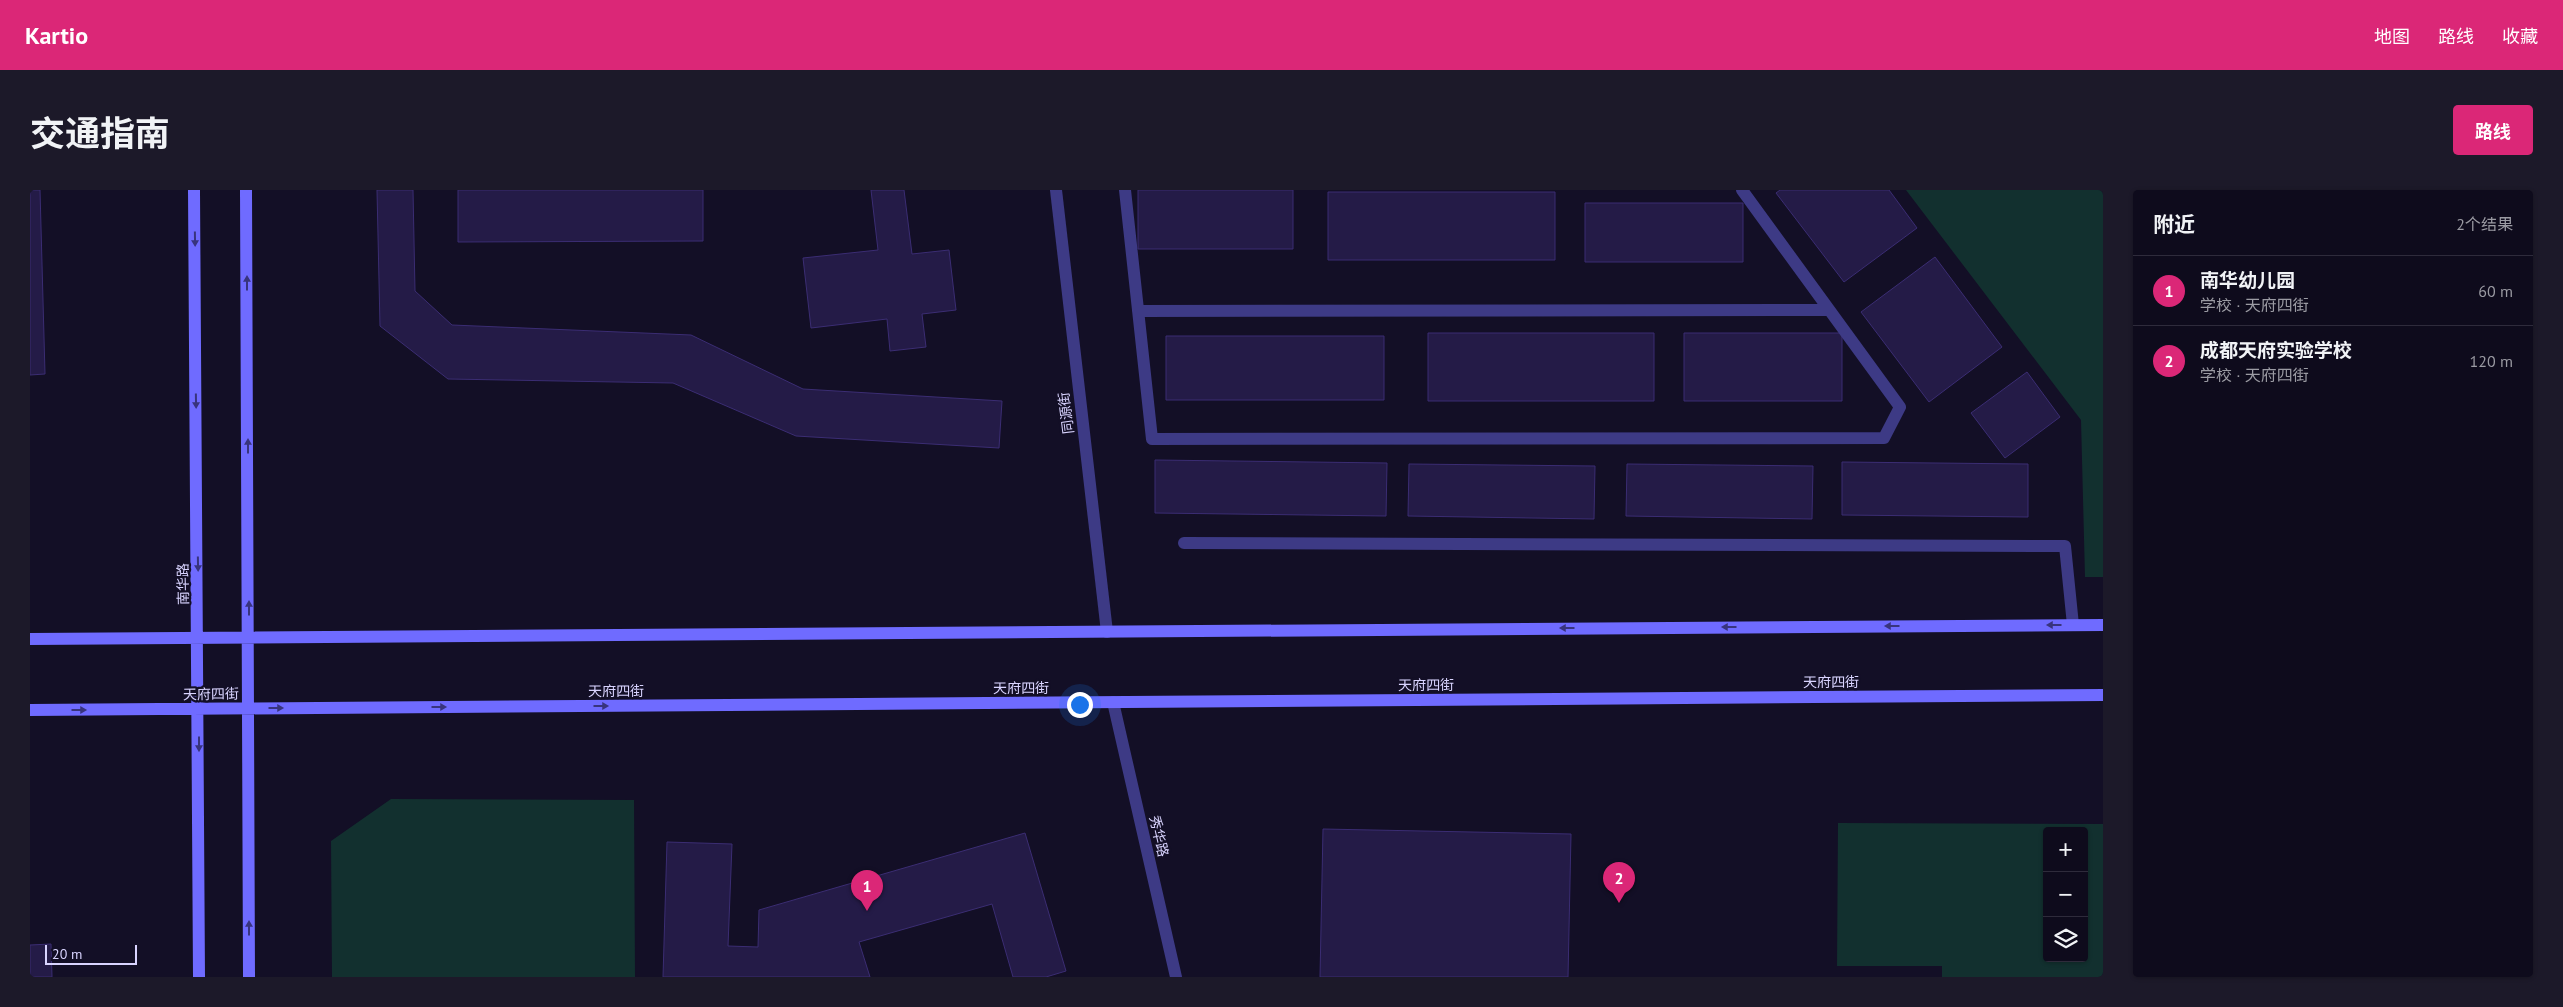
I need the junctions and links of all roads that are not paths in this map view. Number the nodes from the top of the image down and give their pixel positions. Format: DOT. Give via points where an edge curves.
graph roads {
  1 [pos="194,190"];
  2 [pos="246,190"];
  3 [pos="1056,190"];
  4 [pos="1126,190"];
  5 [pos="1742,190"];
  6 [pos="1829,310"];
  7 [pos="1138,311"];
  8 [pos="1184,543"];
  9 [pos="2073,625"];
  10 [pos="2103,625"];
  11 [pos="1107,632"];
  12 [pos="199,638"];
  13 [pos="249,638"];
  14 [pos="30,640"];
  15 [pos="2103,695"];
  16 [pos="1113,702"];
  17 [pos="249,708"];
  18 [pos="199,709"];
  19 [pos="30,710"];
  20 [pos="199,977"];
  21 [pos="249,977"];
  22 [pos="1176,977"];
  1 -- 12 [label="main road, 南华路, one-way"];
  13 -- 2 [label="main road, one-way"];
  3 -- 11 [label="street, 同源街"];
  4 -- 7 [label="street"];
  5 -- 6 [label="street"];
  6 -- 7 [label="street"];
  6 -- 7 [label="street" via="1900,407 1884,438 1152,439"];
  8 -- 9 [label="street" via="2065,546"];
  9 -- 10 [label="main road"];
  9 -- 11 [label="main road, one-way"];
  11 -- 13 [label="main road"];
  12 -- 13 [label="main road"];
  12 -- 14 [label="main road"];
  12 -- 18 [label="main road, 南华路"];
  13 -- 17 [label="main road"];
  15 -- 16 [label="main road, 天府四街"];
  17 -- 16 [label="main road, 天府四街, one-way"];
  16 -- 22 [label="street, 秀华路"];
  17 -- 18 [label="main road, 天府四街"];
  21 -- 17 [label="main road, one-way"];
  19 -- 18 [label="main road, 天府四街, one-way"];
  18 -- 20 [label="main road, 南华路, one-way"];
}
